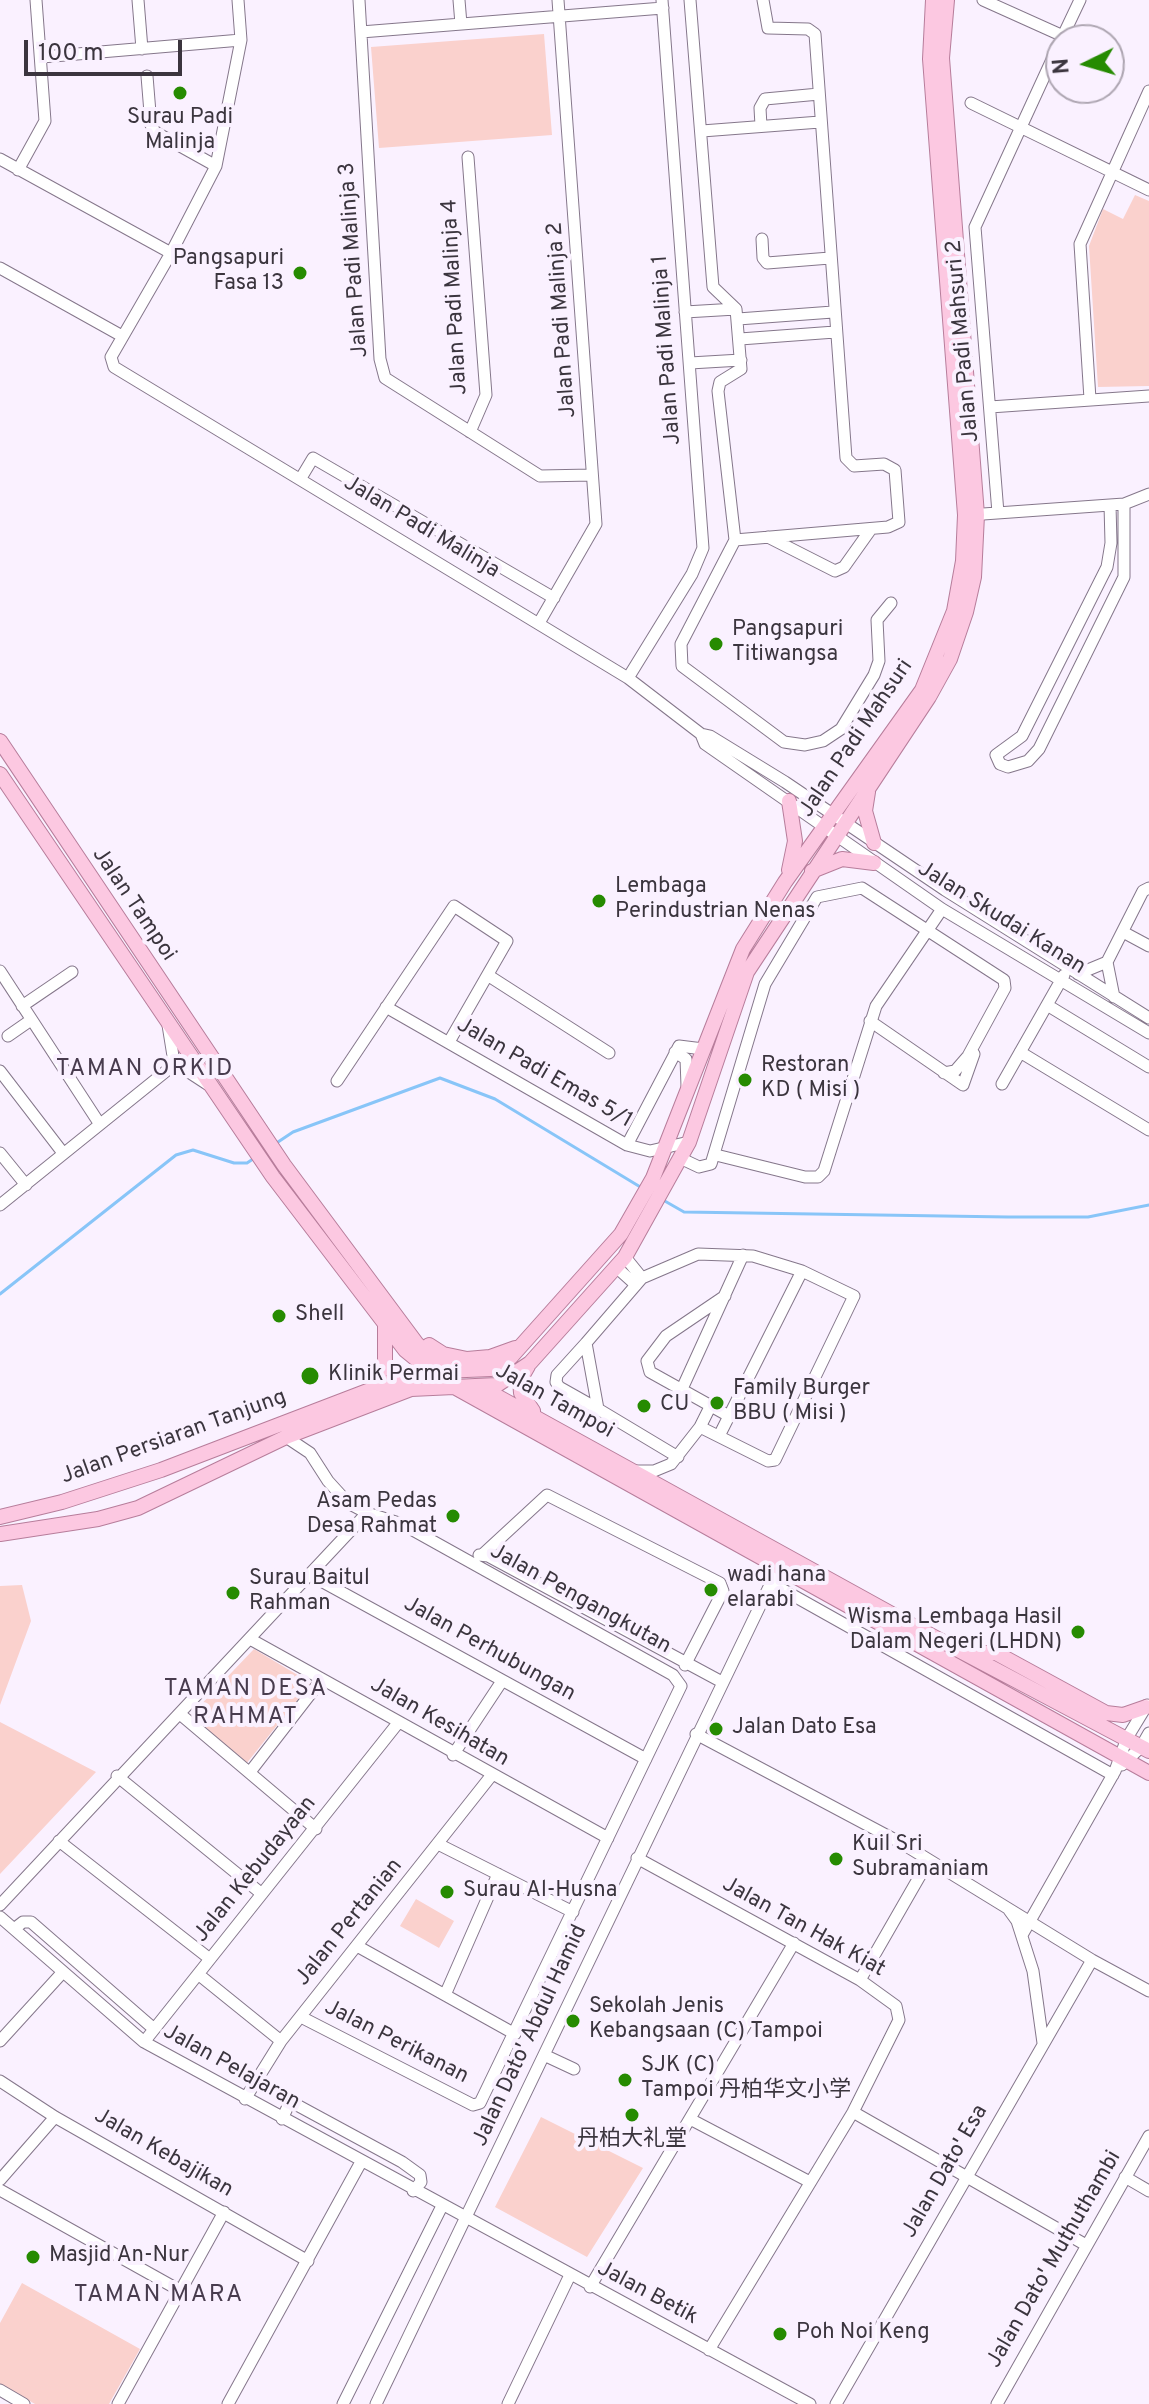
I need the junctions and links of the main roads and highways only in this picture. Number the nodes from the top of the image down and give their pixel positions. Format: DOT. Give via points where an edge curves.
graph roads {
  1 [pos="947,0"];
  2 [pos="932,2"];
  3 [pos="971,515"];
  4 [pos="0,741"];
  5 [pos="0,774"];
  6 [pos="870,783"];
  7 [pos="789,801"];
  8 [pos="833,825"];
  9 [pos="874,843"];
  10 [pos="874,863"];
  11 [pos="812,871"];
  12 [pos="785,882"];
  13 [pos="658,1182"];
  14 [pos="641,1213"];
  15 [pos="373,1288"];
  16 [pos="385,1326"];
  17 [pos="520,1347"];
  18 [pos="530,1363"];
  19 [pos="427,1369"];
  20 [pos="452,1379"];
  21 [pos="483,1388"];
  22 [pos="372,1389"];
  23 [pos="391,1397"];
  24 [pos="486,1407"];
  25 [pos="536,1414"];
  26 [pos="114,1486"];
  27 [pos="124,1512"];
  28 [pos="0,1517"];
  29 [pos="0,1534"];
  30 [pos="778,1569"];
  31 [pos="965,1653"];
  32 [pos="1147,1704"];
  33 [pos="1145,1749"];
  34 [pos="1149,1773"];
  1 -- 3 [label="main road, Jalan Padi Mahsuri" via="942,58"];
  2 -- 3 [label="main road, Jalan Padi Mahsuri" via="930,59"];
  3 -- 6 [label="main road, Jalan Padi Mahsuri" via="974,577 950,659"];
  3 -- 8 [label="main road, Jalan Padi Mahsuri" via="945,640 922,690"];
  4 -- 15 [label="main road, Jalan Tampoi" via="261,1132"];
  5 -- 16 [label="main road, Jalan Tampoi" via="246,1140"];
  6 -- 8 [label="main road, Jalan Padi Mahsuri"];
  6 -- 9 [label="main road" via="865,811"];
  7 -- 12 [label="main road" via="795,841"];
  8 -- 11 [label="main road, Jalan Padi Mahsuri"];
  8 -- 12 [label="main road, Jalan Padi Mahsuri"];
  10 -- 11 [label="main road" via="842,859"];
  11 -- 13 [label="main road, Jalan Padi Mahsuri" via="747,972 689,1142"];
  12 -- 13 [label="main road, Jalan Padi Mahsuri" via="743,949 665,1148"];
  13 -- 14 [label="main road, Jalan Padi Mahsuri"];
  14 -- 17 [label="main road, Jalan Padi Mahsuri"];
  14 -- 18 [label="main road, Jalan Padi Mahsuri" via="620,1262"];
  15 -- 17 [label="main road" via="443,1354 490,1357"];
  15 -- 20 [label="main road, Jalan Tampoi"];
  16 -- 19 [label="main road, Jalan Tampoi"];
  16 -- 22 [label="main road" via="385,1363"];
  17 -- 20 [label="main road, Jalan Padi Mahsuri" via="491,1369"];
  18 -- 21 [label="main road, Jalan Padi Mahsuri" via="508,1380"];
  18 -- 25 [label="main road" via="520,1387"];
  19 -- 20 [label="main road, Jalan Tampoi"];
  19 -- 22 [label="main road, Jalan Persiaran Tanjung"];
  20 -- 21 [label="main road, Jalan Persiaran Tanjung"];
  20 -- 23 [label="main road, Jalan Persiaran Tanjung"];
  20 -- 24 [label="main road, Jalan Tampoi"];
  21 -- 25 [label="main road, Jalan Tampoi"];
  22 -- 26 [label="main road, Jalan Persiaran Tanjung"];
  23 -- 24 [label="main road" via="442,1396"];
  23 -- 27 [label="main road, Jalan Persiaran Tanjung" via="286,1437"];
  24 -- 30 [label="main road, Jalan Tampoi"];
  25 -- 30 [label="main road, Jalan Tampoi" via="633,1471"];
  26 -- 27 [label="main road" via="153,1488 148,1499"];
  26 -- 28 [label="main road, Jalan Persiaran Tanjung"];
  27 -- 29 [label="main road, Jalan Persiaran Tanjung"];
  30 -- 31 [label="main road, Jalan Tampoi"];
  30 -- 34 [label="main road, Jalan Tampoi" via="1119,1766"];
  31 -- 32 [label="main road" via="996,1653 1106,1713 1123,1715"];
  31 -- 33 [label="main road, Jalan Tampoi"];
}
